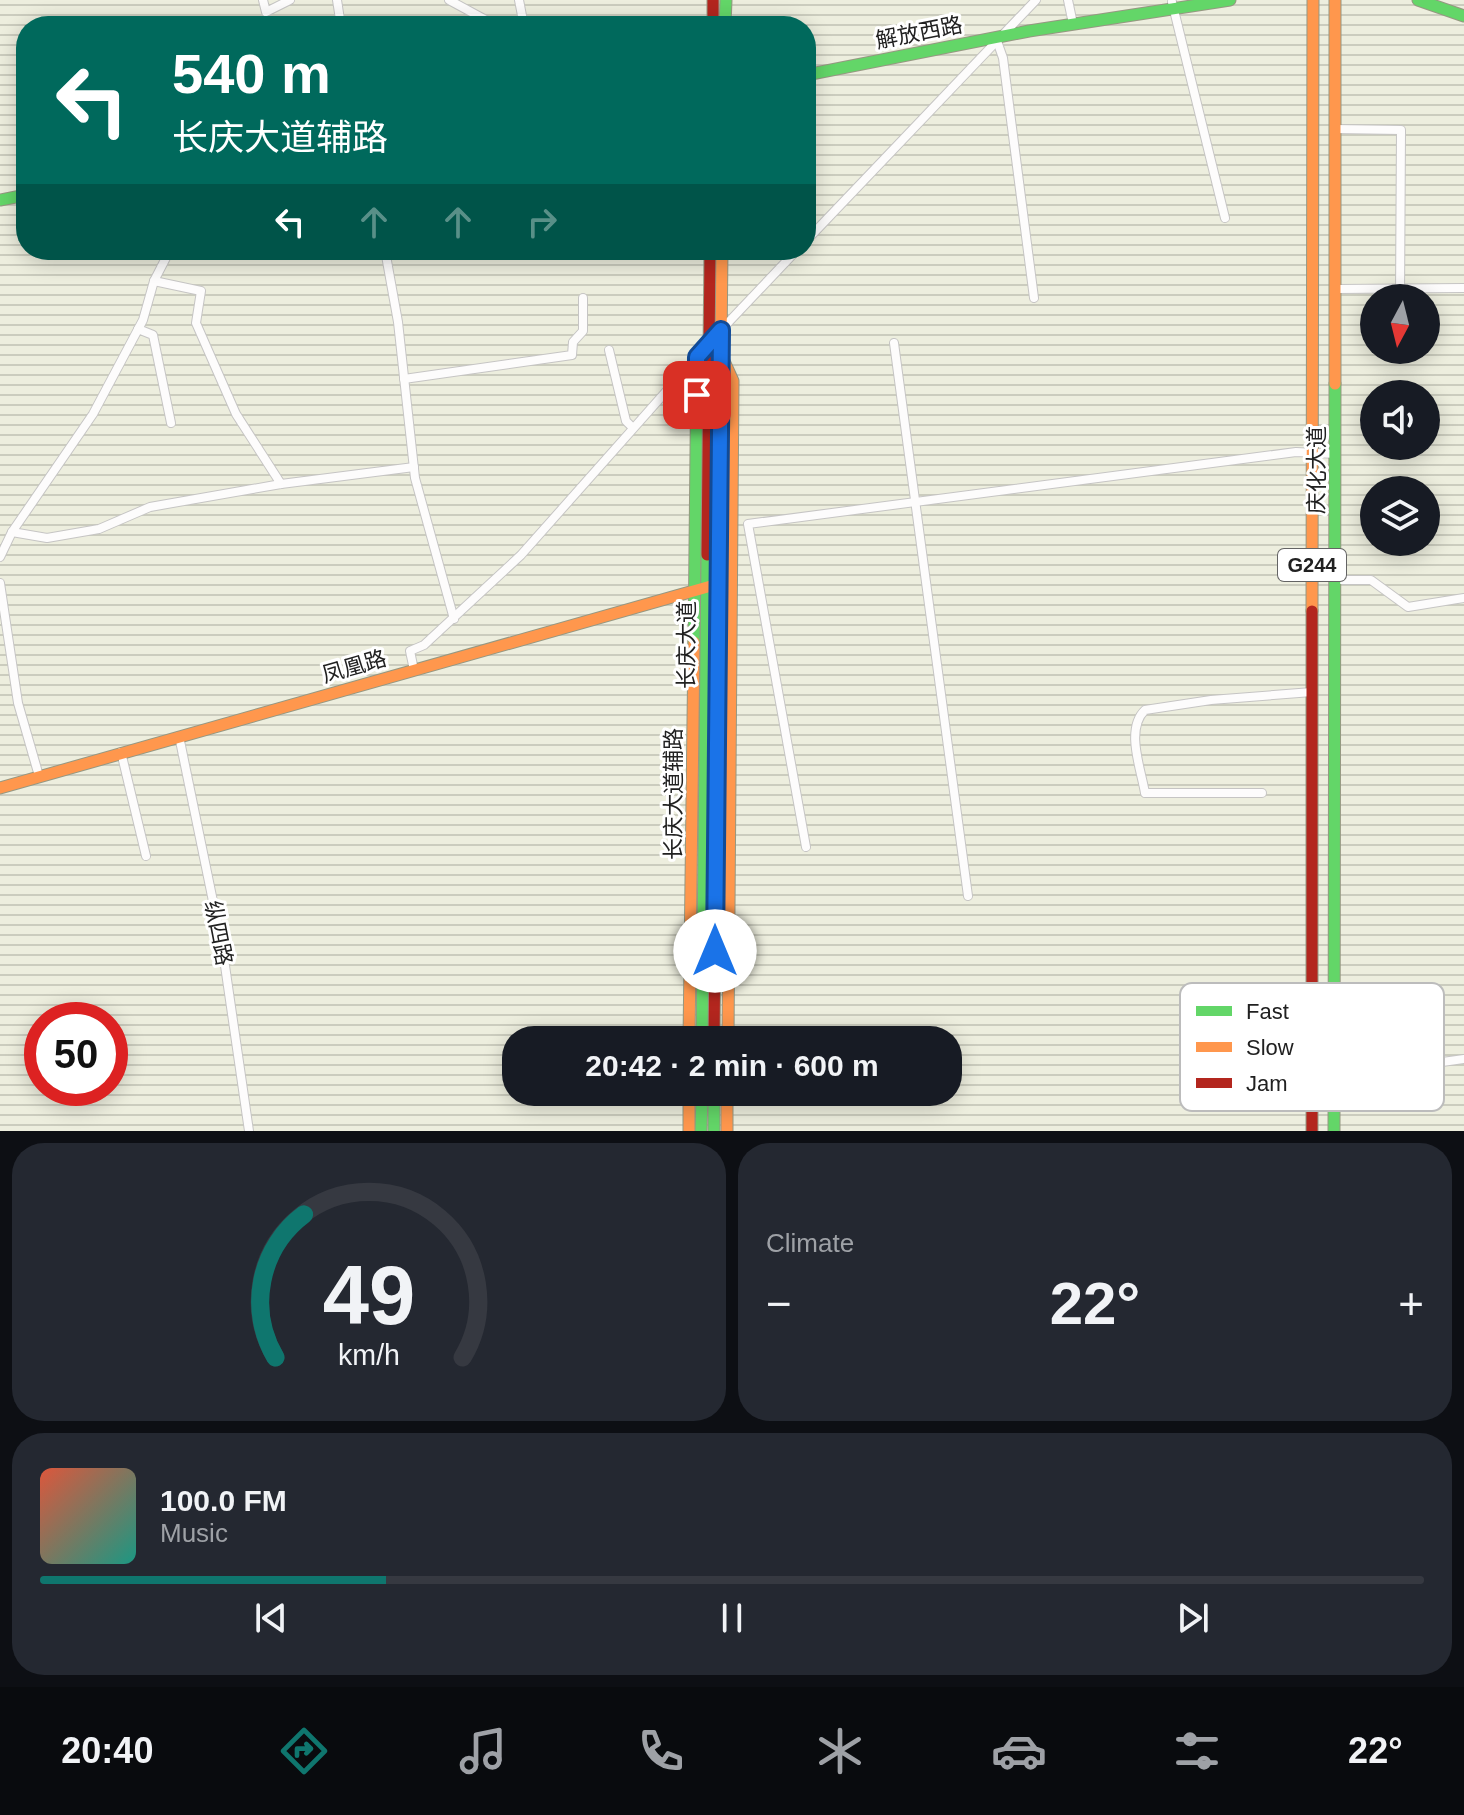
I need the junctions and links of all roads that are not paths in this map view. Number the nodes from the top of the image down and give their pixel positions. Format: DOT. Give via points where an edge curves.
graph roads {
  1 [pos="263,0"];
  2 [pos="290,0"];
  3 [pos="449,0"];
  4 [pos="1036,0"];
  5 [pos="1068,0"];
  6 [pos="1230,0"];
  7 [pos="1313,0"];
  8 [pos="1335,0"];
  9 [pos="1418,0"];
  10 [pos="1176,3"];
  11 [pos="479,16"];
  12 [pos="1464,16"];
  13 [pos="1072,21"];
  14 [pos="1002,35"];
  15 [pos="816,66"];
  16 [pos="816,73"];
  17 [pos="1334,129"];
  18 [pos="1225,218"];
  19 [pos="816,230"];
  20 [pos="165,260"];
  21 [pos="387,260"];
  22 [pos="710,260"];
  23 [pos="722,260"];
  24 [pos="788,260"];
  25 [pos="154,281"];
  26 [pos="1400,284"];
  27 [pos="1464,288"];
  28 [pos="1336,289"];
  29 [pos="1360,290"];
  30 [pos="1440,290"];
  31 [pos="583,298"];
  32 [pos="1034,298"];
  33 [pos="138,329"];
  34 [pos="721,330"];
  35 [pos="709,343"];
  36 [pos="894,343"];
  37 [pos="609,350"];
  38 [pos="721,354"];
  39 [pos="697,357"];
  40 [pos="404,379"];
  41 [pos="171,423"];
  42 [pos="633,428"];
  43 [pos="1312,453"];
  44 [pos="1336,454"];
  45 [pos="414,467"];
  46 [pos="281,484"];
  47 [pos="915,502"];
  48 [pos="12,532"];
  49 [pos="0,557"];
  50 [pos="1336,580"];
  51 [pos="0,583"];
  52 [pos="719,587"];
  53 [pos="700,592"];
  54 [pos="1464,598"];
  55 [pos="454,619"];
  56 [pos="414,670"];
  57 [pos="1312,692"];
  58 [pos="178,740"];
  59 [pos="122,755"];
  60 [pos="39,776"];
  61 [pos="0,788"];
  62 [pos="1262,793"];
  63 [pos="0,794"];
  64 [pos="806,847"];
  65 [pos="146,856"];
  66 [pos="968,896"];
  67 [pos="1312,983"];
  68 [pos="1335,983"];
  69 [pos="689,1026"];
  70 [pos="702,1026"];
  71 [pos="714,1026"];
  72 [pos="728,1026"];
  73 [pos="1464,1059"];
  74 [pos="1444,1062"];
  75 [pos="689,1106"];
  76 [pos="702,1106"];
  77 [pos="714,1106"];
  78 [pos="727,1106"];
  79 [pos="1334,1111"];
  80 [pos="247,1131"];
  81 [pos="689,1131"];
  82 [pos="701,1131"];
  83 [pos="714,1131"];
  84 [pos="727,1131"];
  85 [pos="1334,1131"];
  1 -- 2 [label="street" via="266,12"];
  3 -- 11 [label="street"];
  4 -- 14 [label="street"];
  5 -- 13 [label="street"];
  6 -- 10 [label="main road, 解放西路"];
  7 -- 43 [label="main road, 庆化大道 / G244"];
  8 -- 17 [label="main road, 庆化大道 / G244"];
  9 -- 12 [label="main road"];
  10 -- 13 [label="main road, 解放西路"];
  10 -- 18 [label="street"];
  13 -- 14 [label="main road, 解放西路"];
  14 -- 15 [label="main road, 解放西路"];
  14 -- 16 [label="main road, 解放西路"];
  14 -- 19 [label="street"];
  14 -- 32 [label="street"];
  17 -- 26 [label="street" via="1401,130"];
  17 -- 28 [label="main road, 庆化大道 / G244"];
  20 -- 25 [label="street"];
  21 -- 40 [label="street"];
  22 -- 35 [label="main road, 长庆大道"];
  23 -- 34 [label="main road, 长庆大道"];
  24 -- 34 [label="street"];
  25 -- 33 [label="street"];
  25 -- 46 [label="street" via="201,291 196,323 236,414"];
  27 -- 30 [label="street"];
  28 -- 29 [label="street"];
  28 -- 44 [label="main road, 庆化大道 / G244"];
  31 -- 40 [label="street" via="583,331 573,342 572,355"];
  33 -- 41 [label="street" via="153,335"];
  33 -- 48 [label="street" via="93,414"];
  34 -- 35 [label="street"];
  34 -- 38 [label="main road, 长庆大道"];
  35 -- 39 [label="street"];
  35 -- 53 [label="main road, 长庆大道"];
  36 -- 47 [label="street"];
  37 -- 42 [label="street" via="626,421"];
  38 -- 52 [label="main road, 长庆大道"];
  38 -- 72 [label="main road" via="733,381"];
  39 -- 42 [label="street"];
  39 -- 53 [label="main road, 长庆大道辅路"];
  40 -- 45 [label="street"];
  42 -- 55 [label="street" via="521,555"];
  43 -- 44 [label="street"];
  43 -- 47 [label="street"];
  43 -- 57 [label="main road, 庆化大道 / G244"];
  44 -- 50 [label="main road, 庆化大道 / G244"];
  45 -- 46 [label="street"];
  45 -- 55 [label="street"];
  46 -- 48 [label="street" via="150,507 99,529 47,538"];
  47 -- 64 [label="street" via="748,524"];
  47 -- 66 [label="street"];
  48 -- 49 [label="street"];
  50 -- 54 [label="street" via="1371,580 1408,607"];
  50 -- 68 [label="main road, 庆化大道 / G244"];
  51 -- 60 [label="street" via="18,703"];
  52 -- 53 [label="main road, 凤凰路"];
  52 -- 71 [label="main road, 长庆大道"];
  53 -- 56 [label="main road, 凤凰路"];
  53 -- 58 [label="main road, 凤凰路"];
  53 -- 69 [label="main road, 长庆大道辅路"];
  53 -- 70 [label="main road, 长庆大道"];
  55 -- 56 [label="street" via="410,651"];
  56 -- 58 [label="main road, 凤凰路"];
  57 -- 62 [label="street" via="1211,700 1145,710 1137,717 1135,737 1145,793"];
  57 -- 67 [label="main road, 庆化大道 / G244"];
  58 -- 59 [label="main road, 凤凰路"];
  58 -- 80 [label="street, 纵四路"];
  59 -- 60 [label="main road, 凤凰路"];
  59 -- 63 [label="main road, 凤凰路"];
  59 -- 65 [label="street"];
  60 -- 61 [label="main road, 凤凰路"];
  73 -- 74 [label="street"];
  75 -- 81 [label="main road"];
  76 -- 82 [label="main road"];
  77 -- 83 [label="main road"];
  78 -- 84 [label="main road"];
  79 -- 85 [label="main road, 庆化大道 / G244"];
}
